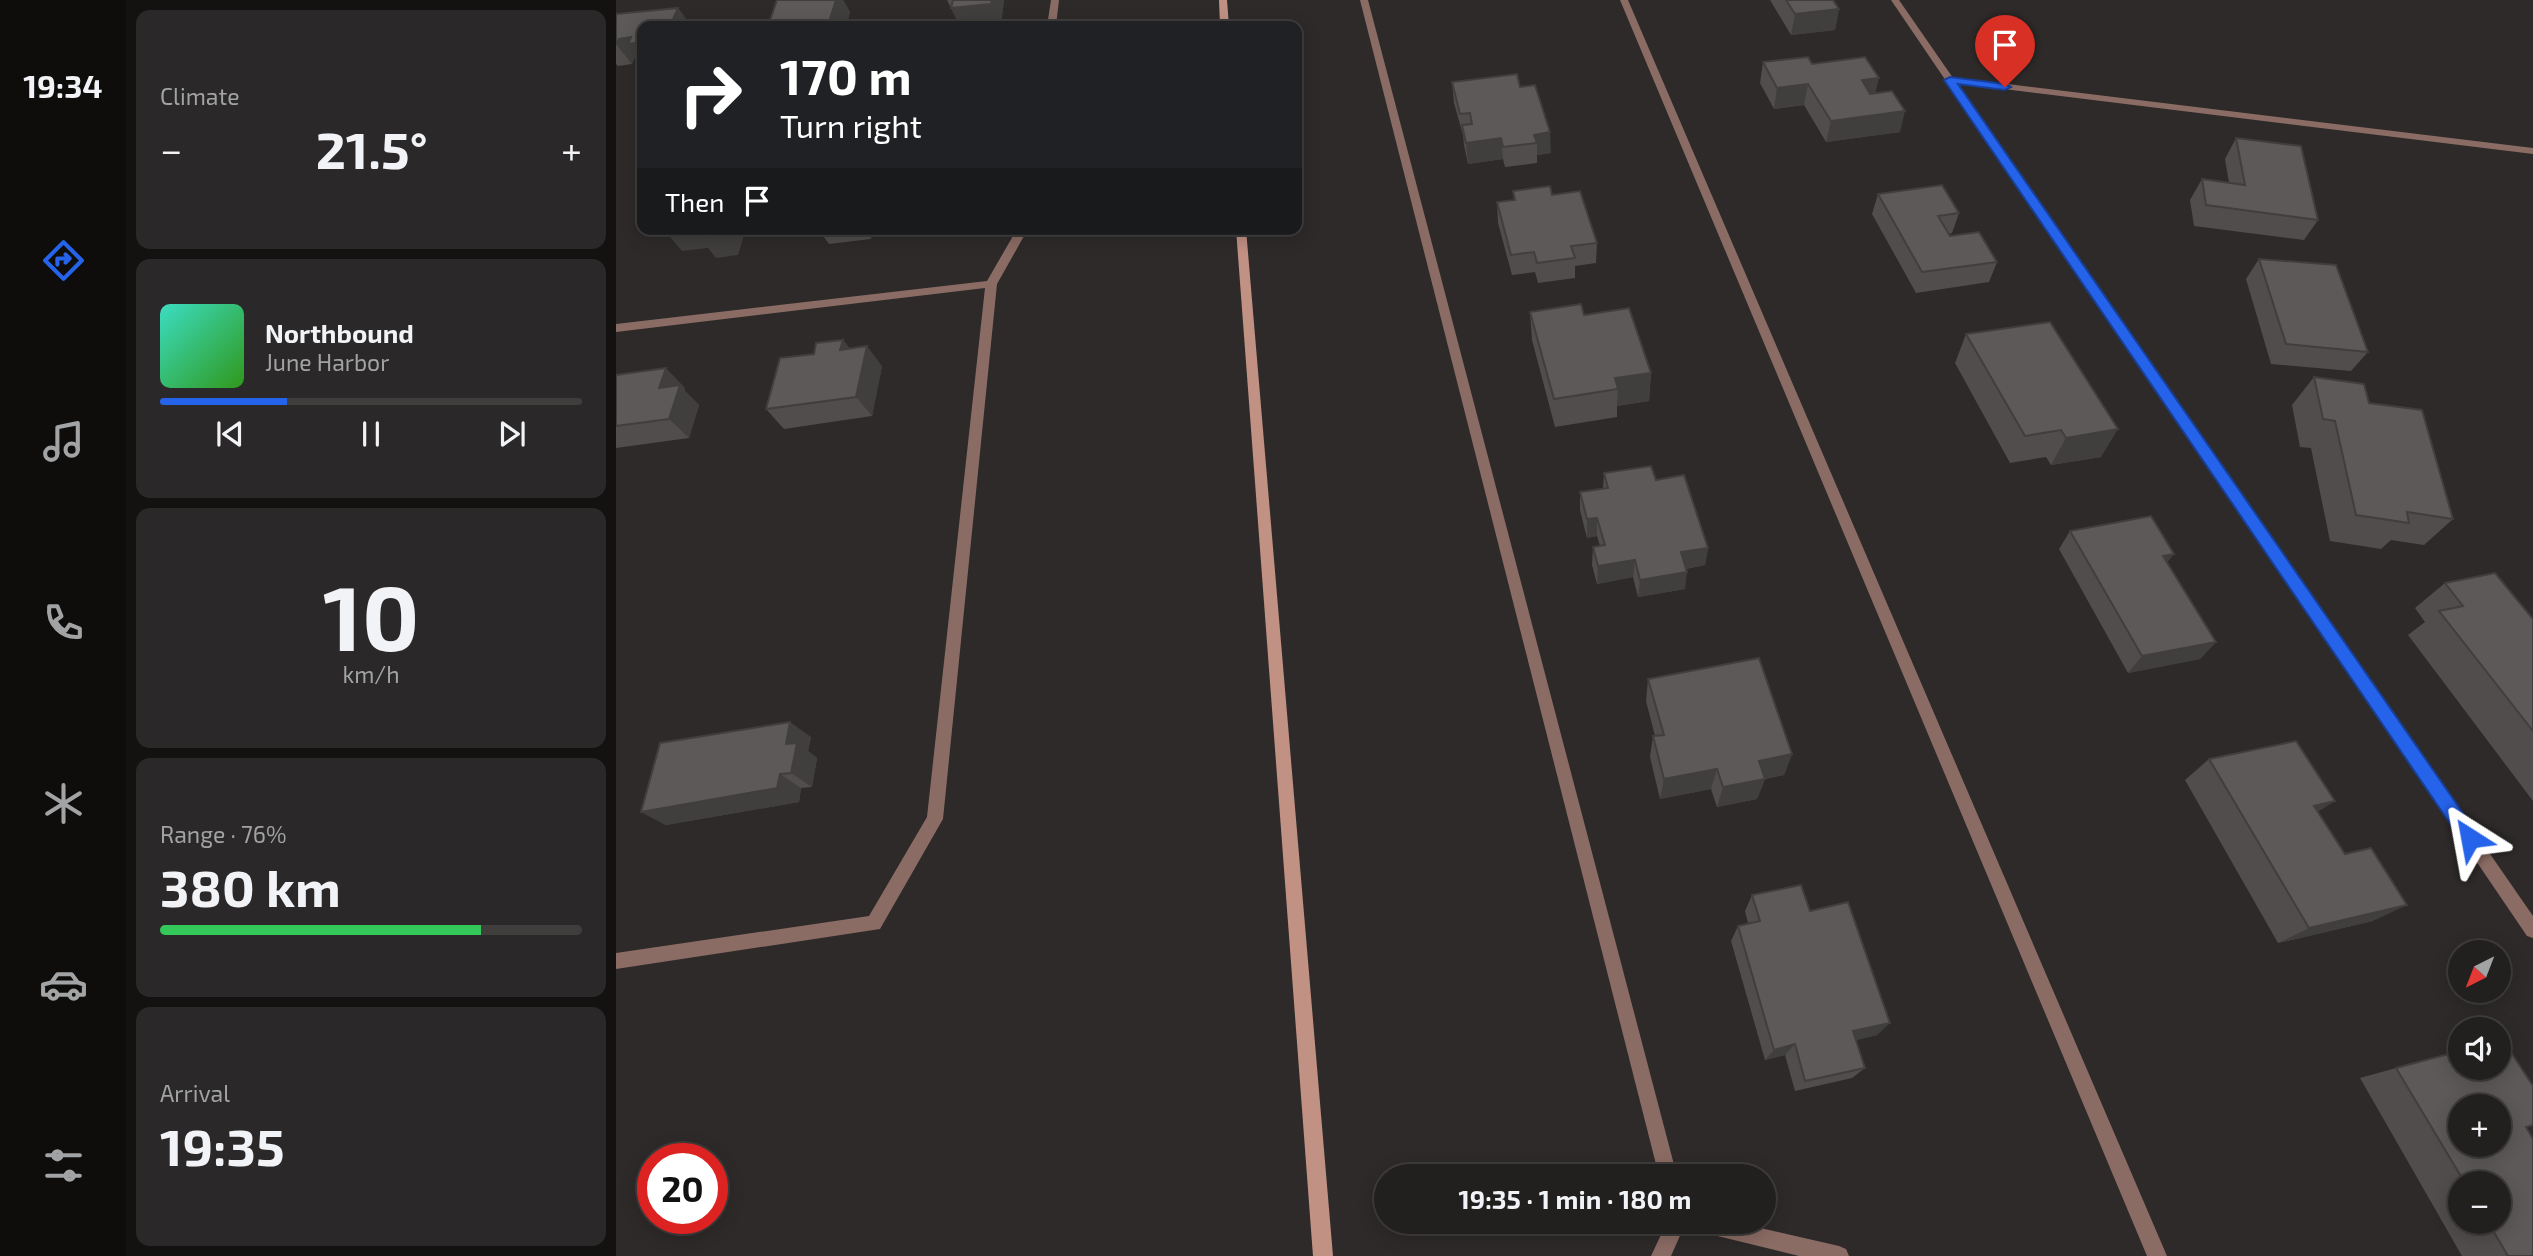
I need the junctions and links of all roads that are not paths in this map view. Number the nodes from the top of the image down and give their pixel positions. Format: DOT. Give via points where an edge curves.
graph roads {
  1 [pos="1055,0"];
  2 [pos="1223,0"];
  3 [pos="1364,0"];
  4 [pos="1625,0"];
  5 [pos="1895,0"];
  6 [pos="1053,21"];
  7 [pos="1225,21"];
  8 [pos="1950,80"];
  9 [pos="2533,151"];
  10 [pos="1020,235"];
  11 [pos="1241,235"];
  12 [pos="991,284"];
  13 [pos="616,328"];
  14 [pos="2533,930"];
  15 [pos="616,961"];
  16 [pos="1665,1164"];
  17 [pos="1671,1234"];
  18 [pos="1747,1234"];
  19 [pos="1323,1256"];
  20 [pos="1661,1256"];
  21 [pos="1839,1256"];
  22 [pos="2157,1256"];
  1 -- 6 [label="street"];
  2 -- 7 [label="street"];
  3 -- 16 [label="street"];
  4 -- 22 [label="street"];
  5 -- 8 [label="street"];
  8 -- 9 [label="street"];
  8 -- 14 [label="street"];
  10 -- 12 [label="street"];
  11 -- 19 [label="street"];
  12 -- 13 [label="street"];
  12 -- 15 [label="street" via="935,819 874,923"];
  17 -- 20 [label="street"];
  18 -- 21 [label="street"];
}
